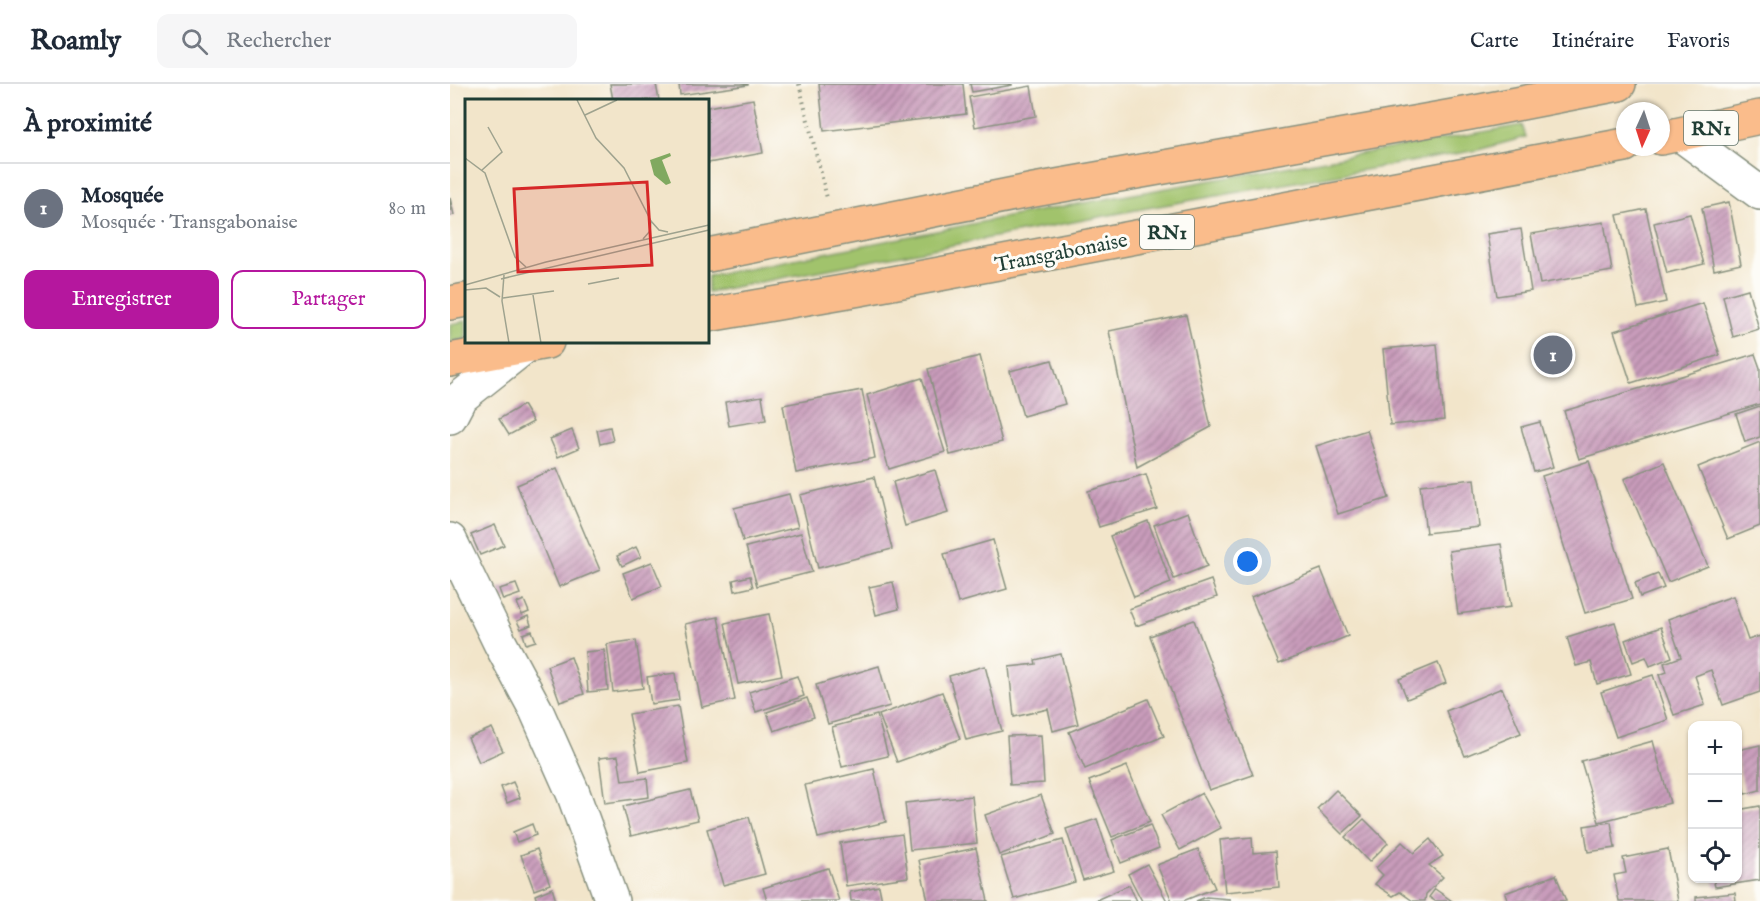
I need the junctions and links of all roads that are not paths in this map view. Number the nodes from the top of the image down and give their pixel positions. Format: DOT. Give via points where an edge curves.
graph roads {
  1 [pos="1619,84"];
  2 [pos="1760,117"];
  3 [pos="1671,137"];
  4 [pos="1616,147"];
  5 [pos="1760,193"];
  6 [pos="710,255"];
  7 [pos="465,300"];
  8 [pos="450,303"];
  9 [pos="710,315"];
  10 [pos="537,344"];
  11 [pos="450,360"];
  12 [pos="450,417"];
  13 [pos="450,540"];
  14 [pos="612,901"];
  1 -- 6 [label="highway" via="1034,190"];
  2 -- 3 [label="highway, RN1"];
  3 -- 5 [label="street"];
  4 -- 9 [label="highway, Transgabonaise / RN1"];
  7 -- 8 [label="highway"];
  10 -- 11 [label="highway"];
  10 -- 12 [label="street" via="460,398"];
  13 -- 14 [label="street" via="536,710 573,793"];
}
